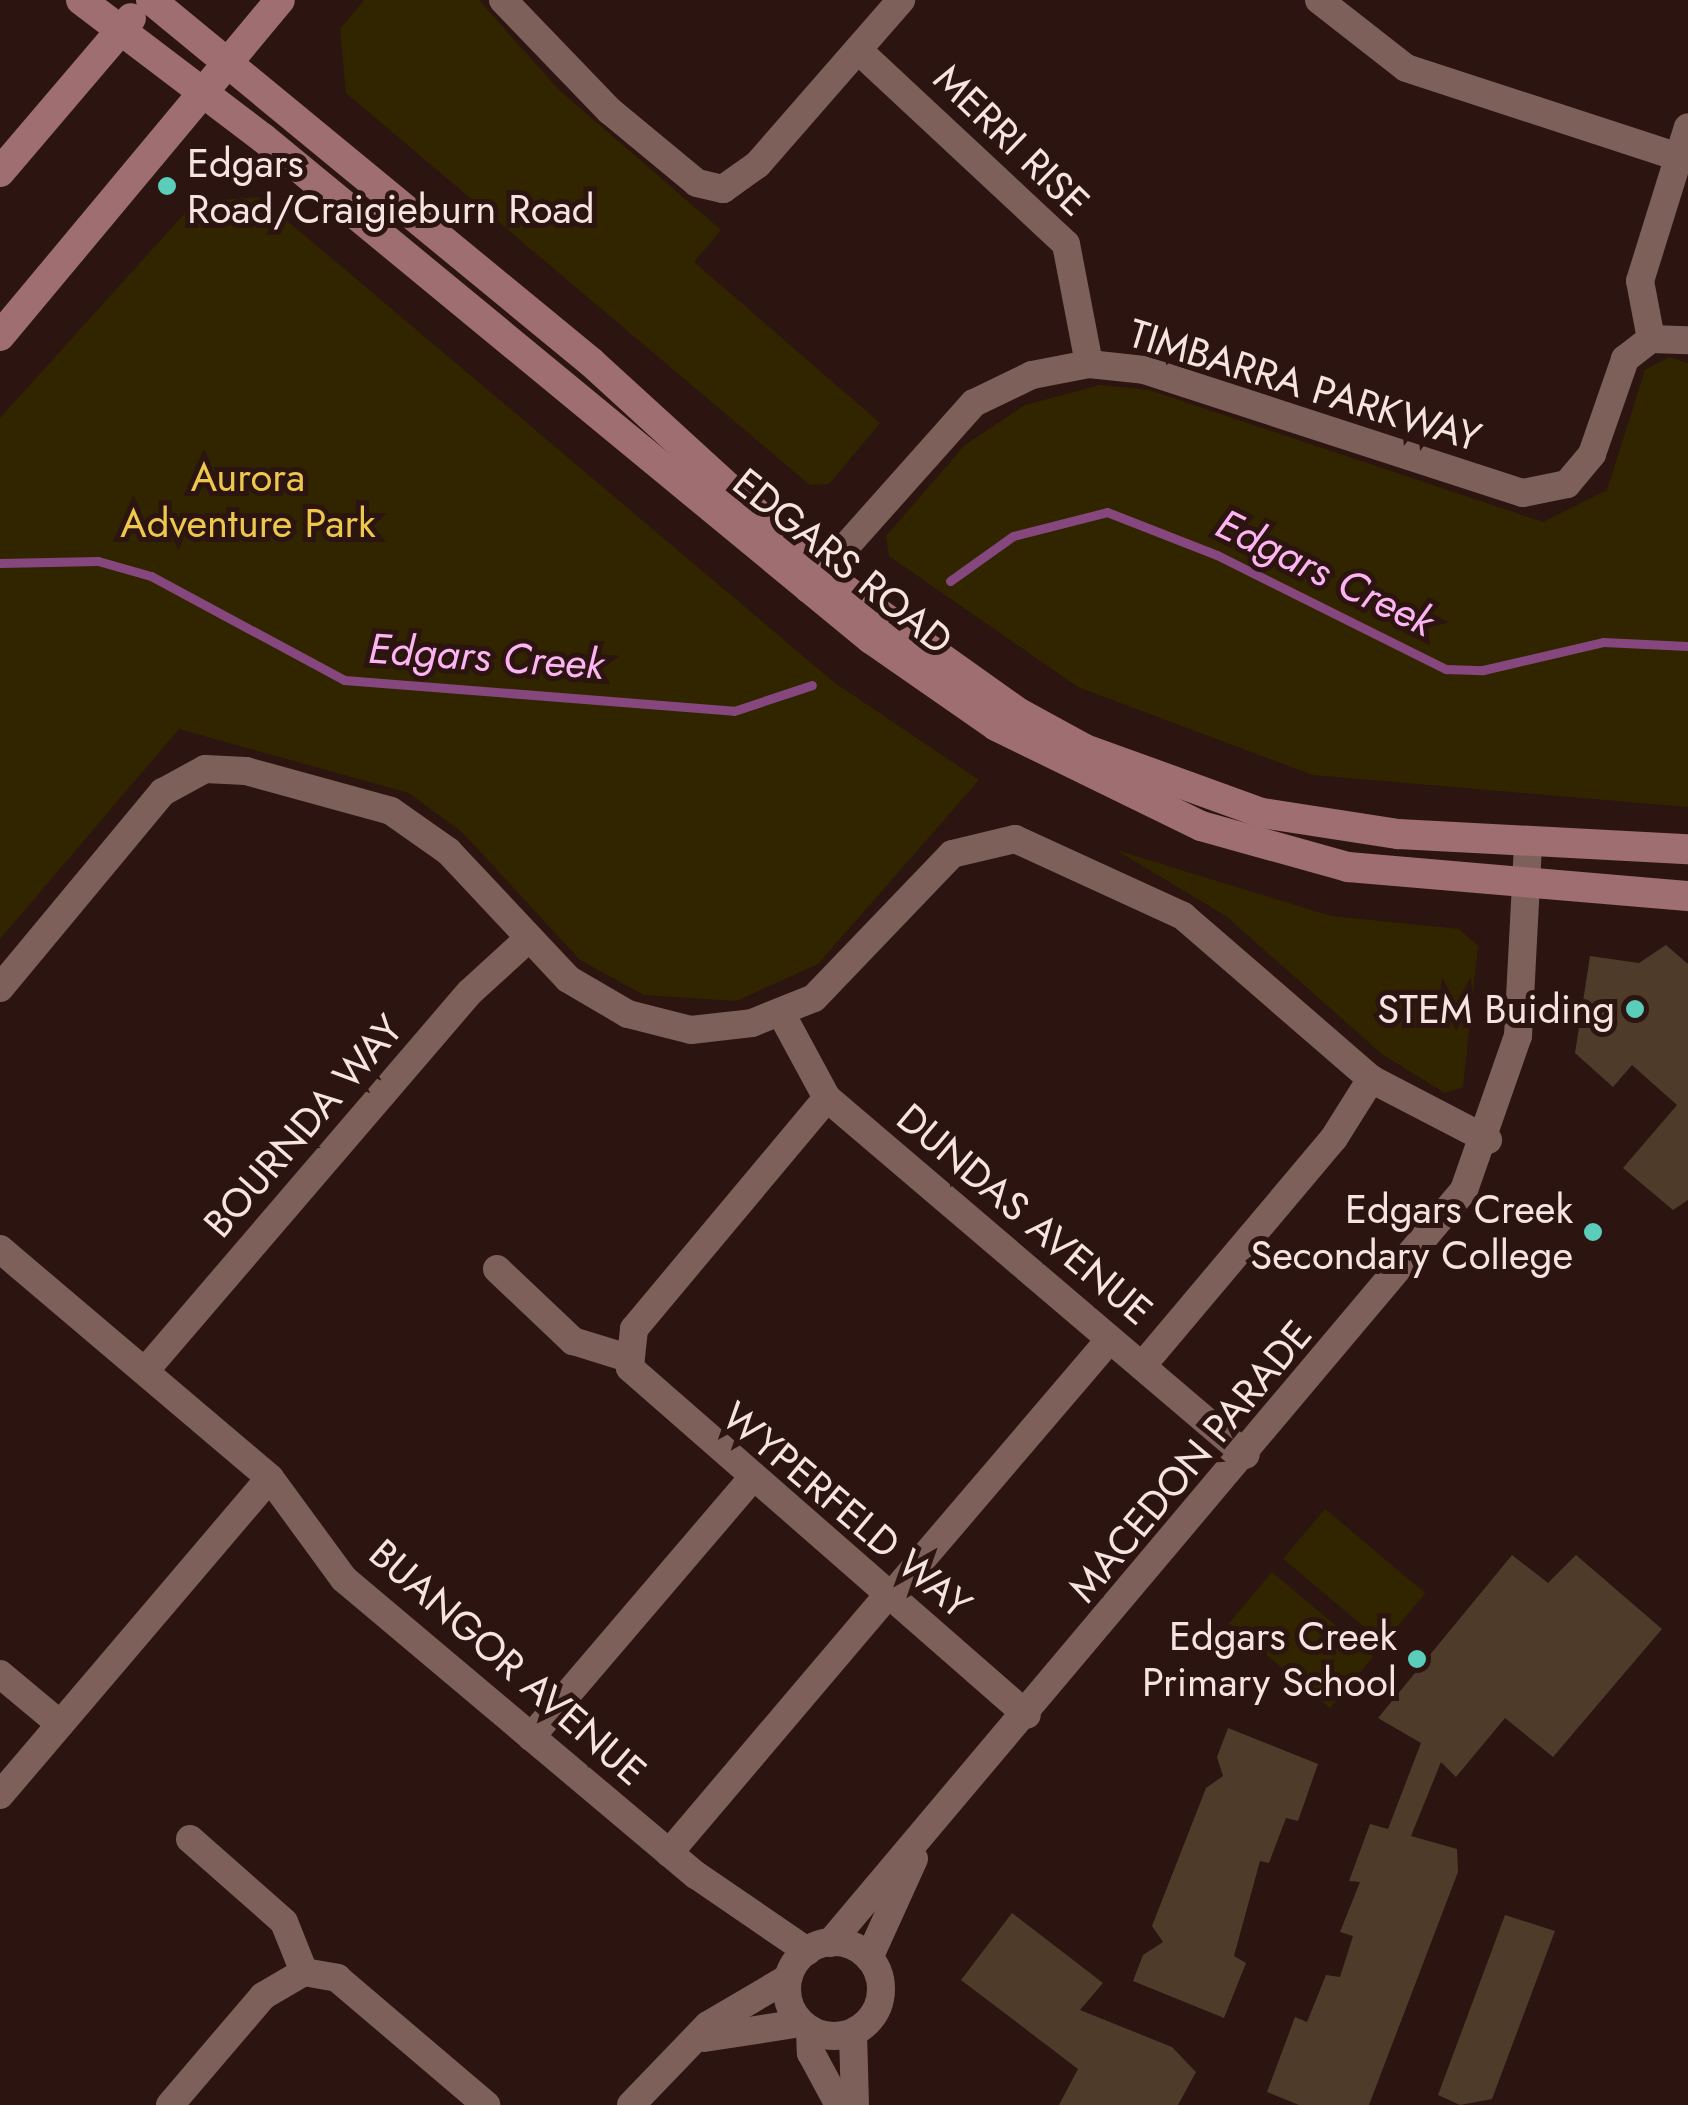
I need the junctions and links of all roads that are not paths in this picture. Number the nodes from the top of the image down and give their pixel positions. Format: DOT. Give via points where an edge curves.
graph roads {
  1 [pos="81,0"];
  2 [pos="148,0"];
  3 [pos="280,0"];
  4 [pos="503,0"];
  5 [pos="901,0"];
  6 [pos="1319,0"];
  7 [pos="119,31"];
  8 [pos="858,50"];
  9 [pos="230,59"];
  10 [pos="201,92"];
  11 [pos="1688,127"];
  12 [pos="1678,156"];
  13 [pos="0,172"];
  14 [pos="0,336"];
  15 [pos="1650,339"];
  16 [pos="1688,340"];
  17 [pos="1089,364"];
  18 [pos="815,581"];
  19 [pos="1528,843"];
  20 [pos="1688,849"];
  21 [pos="1526,886"];
  22 [pos="1688,896"];
  23 [pos="528,939"];
  24 [pos="0,988"];
  25 [pos="782,1013"];
  26 [pos="1371,1080"];
  27 [pos="827,1098"];
  28 [pos="1488,1140"];
  29 [pos="0,1249"];
  30 [pos="496,1268"];
  31 [pos="1110,1339"];
  32 [pos="628,1358"];
  33 [pos="1142,1366"];
  34 [pos="145,1371"];
  35 [pos="1246,1455"];
  36 [pos="270,1478"];
  37 [pos="750,1481"];
  38 [pos="888,1597"];
  39 [pos="0,1674"];
  40 [pos="1026,1715"];
  41 [pos="60,1724"];
  42 [pos="531,1738"];
  43 [pos="0,1795"];
  44 [pos="935,1823"];
  45 [pos="190,1839"];
  46 [pos="669,1853"];
  47 [pos="819,1947"];
  48 [pos="869,1958"];
  49 [pos="304,1972"];
  50 [pos="788,1978"];
  51 [pos="806,2027"];
  52 [pos="854,2033"];
  53 [pos="684,2046"];
  54 [pos="170,2105"];
  55 [pos="486,2105"];
  56 [pos="631,2105"];
  57 [pos="839,2105"];
  58 [pos="855,2105"];
  1 -- 7 [label="main road, EDGARS ROAD"];
  2 -- 7 [label="main road"];
  2 -- 9 [label="main road, EDGARS ROAD"];
  3 -- 9 [label="main road"];
  4 -- 8 [label="street" via="610,111 712,188 745,178"];
  5 -- 8 [label="street"];
  6 -- 12 [label="street" via="1406,68"];
  7 -- 10 [label="main road, EDGARS ROAD"];
  7 -- 13 [label="main road"];
  8 -- 17 [label="street, MERRI RISE" via="1066,244"];
  9 -- 10 [label="main road"];
  9 -- 18 [label="main road, EDGARS ROAD" via="592,362"];
  10 -- 14 [label="main road"];
  10 -- 18 [label="main road, EDGARS ROAD"];
  11 -- 12 [label="street"];
  12 -- 15 [label="street" via="1640,281"];
  15 -- 16 [label="street"];
  15 -- 17 [label="street, TIMBARRA PARKWAY" via="1625,359 1592,454 1568,484 1523,493 1144,370"];
  17 -- 18 [label="street, TIMBARRA PARKWAY" via="1032,375 974,403"];
  18 -- 19 [label="main road, EDGARS ROAD" via="972,685 1085,749 1186,790 1334,827"];
  18 -- 21 [label="main road, EDGARS ROAD" via="996,726 1200,826 1348,868"];
  19 -- 20 [label="main road, EDGARS ROAD"];
  19 -- 21 [label="street, MACEDON PARADE"];
  21 -- 22 [label="main road, EDGARS ROAD"];
  21 -- 28 [label="street, MACEDON PARADE" via="1518,1036"];
  23 -- 24 [label="street" via="448,851 392,811 246,770 205,769 163,792"];
  23 -- 25 [label="street" via="593,996 657,1024 723,1028"];
  23 -- 34 [label="street, BOURNDA WAY" via="481,980"];
  25 -- 26 [label="street" via="844,976 952,854 1015,840 1182,916"];
  25 -- 27 [label="street, DUNDAS AVENUE"];
  26 -- 28 [label="street"];
  26 -- 33 [label="street" via="1334,1138"];
  27 -- 31 [label="street, DUNDAS AVENUE"];
  27 -- 32 [label="street" via="639,1322"];
  28 -- 35 [label="street, MACEDON PARADE" via="1446,1219"];
  29 -- 34 [label="street, BUANGOR AVENUE"];
  30 -- 32 [label="street" via="573,1341"];
  31 -- 33 [label="street, DUNDAS AVENUE"];
  31 -- 38 [label="street"];
  32 -- 37 [label="street, WYPERFELD WAY" via="645,1390"];
  33 -- 35 [label="street, DUNDAS AVENUE"];
  34 -- 36 [label="street, BUANGOR AVENUE"];
  35 -- 40 [label="street, MACEDON PARADE"];
  36 -- 41 [label="street"];
  36 -- 42 [label="street, BUANGOR AVENUE" via="344,1579"];
  37 -- 38 [label="street, WYPERFELD WAY"];
  37 -- 42 [label="street"];
  38 -- 40 [label="street, WYPERFELD WAY"];
  38 -- 46 [label="street"];
  39 -- 41 [label="street"];
  40 -- 44 [label="street, MACEDON PARADE"];
  41 -- 43 [label="street"];
  42 -- 46 [label="street, BUANGOR AVENUE"];
  44 -- 47 [label="street, MACEDON PARADE"];
  44 -- 48 [label="street, MACEDON PARADE"];
  45 -- 49 [label="street" via="284,1922"];
  46 -- 47 [label="street, BUANGOR AVENUE"];
  47 -- 48 [label="street"];
  47 -- 50 [label="street"];
  48 -- 52 [label="street" via="881,1990"];
  49 -- 54 [label="street" via="263,1996"];
  49 -- 55 [label="street" via="337,1978"];
  50 -- 51 [label="street"];
  50 -- 53 [label="street"];
  51 -- 52 [label="street"];
  51 -- 53 [label="street" via="736,2028"];
  51 -- 57 [label="street" via="811,2053"];
  52 -- 58 [label="street"];
  53 -- 56 [label="street"];
}
